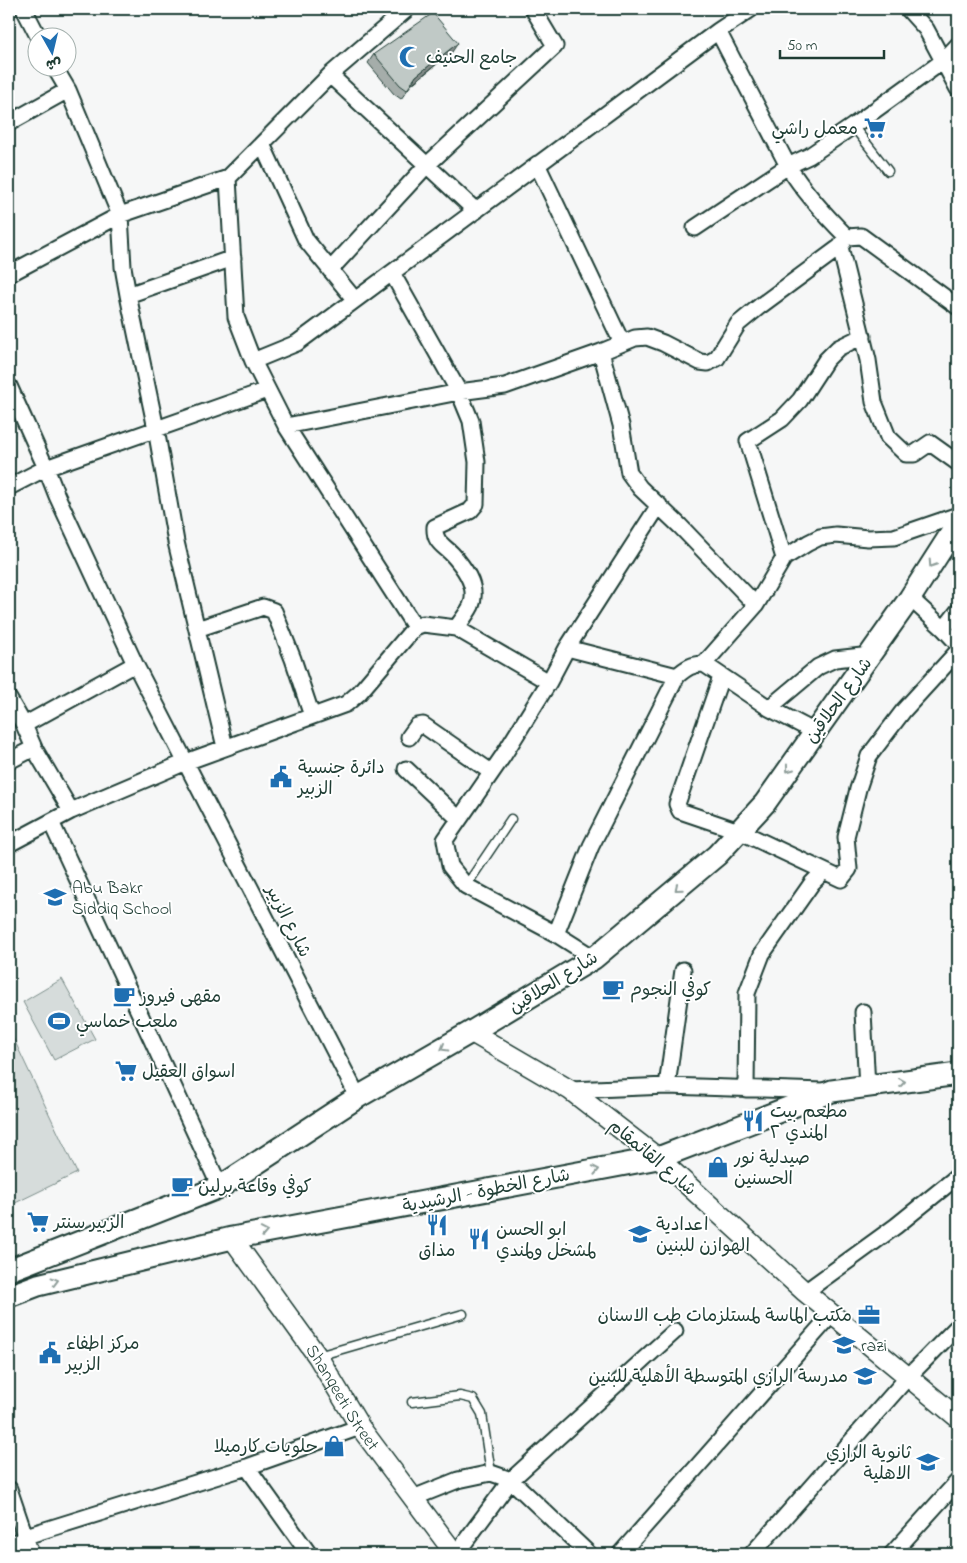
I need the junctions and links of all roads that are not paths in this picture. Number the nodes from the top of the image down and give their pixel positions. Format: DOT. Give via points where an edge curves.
graph roads {
  1 [pos="533,9"];
  2 [pos="908,9"];
  3 [pos="746,10"];
  4 [pos="28,11"];
  5 [pos="400,11"];
  6 [pos="35,28"];
  7 [pos="718,31"];
  8 [pos="958,45"];
  9 [pos="943,62"];
  10 [pos="330,76"];
  11 [pos="61,78"];
  12 [pos="958,89"];
  13 [pos="68,90"];
  14 [pos="9,123"];
  15 [pos="853,126"];
  16 [pos="262,144"];
  17 [pos="538,164"];
  18 [pos="426,166"];
  19 [pos="788,166"];
  20 [pos="888,171"];
  21 [pos="228,178"];
  22 [pos="476,211"];
  23 [pos="120,215"];
  24 [pos="695,228"];
  25 [pos="843,242"];
  26 [pos="232,258"];
  27 [pos="330,270"];
  28 [pos="392,273"];
  29 [pos="9,274"];
  30 [pos="128,295"];
  31 [pos="355,300"];
  32 [pos="958,307"];
  33 [pos="863,336"];
  34 [pos="622,343"];
  35 [pos="602,352"];
  36 [pos="253,361"];
  37 [pos="9,386"];
  38 [pos="267,390"];
  39 [pos="459,392"];
  40 [pos="286,426"];
  41 [pos="156,429"];
  42 [pos="958,463"];
  43 [pos="46,468"];
  44 [pos="9,487"];
  45 [pos="659,505"];
  46 [pos="958,515"];
  47 [pos="958,524"];
  48 [pos="784,558"];
  49 [pos="910,598"];
  50 [pos="756,605"];
  51 [pos="958,611"];
  52 [pos="415,627"];
  53 [pos="456,628"];
  54 [pos="197,629"];
  55 [pos="944,629"];
  56 [pos="958,644"];
  57 [pos="567,648"];
  58 [pos="958,651"];
  59 [pos="870,655"];
  60 [pos="135,664"];
  61 [pos="704,664"];
  62 [pos="677,676"];
  63 [pos="721,677"];
  64 [pos="548,682"];
  65 [pos="9,699"];
  66 [pos="769,708"];
  67 [pos="312,716"];
  68 [pos="24,725"];
  69 [pos="815,732"];
  70 [pos="409,737"];
  71 [pos="225,747"];
  72 [pos="34,748"];
  73 [pos="9,761"];
  74 [pos="186,762"];
  75 [pos="406,769"];
  76 [pos="492,772"];
  77 [pos="71,811"];
  78 [pos="460,819"];
  79 [pos="511,819"];
  80 [pos="51,822"];
  81 [pos="739,831"];
  82 [pos="9,844"];
  83 [pos="824,871"];
  84 [pos="466,886"];
  85 [pos="556,934"];
  86 [pos="594,958"];
  87 [pos="683,970"];
  88 [pos="863,1012"];
  89 [pos="471,1032"];
  90 [pos="958,1074"];
  91 [pos="667,1086"];
  92 [pos="867,1087"];
  93 [pos="746,1089"];
  94 [pos="570,1090"];
  95 [pos="832,1091"];
  96 [pos="358,1097"];
  97 [pos="658,1158"];
  98 [pos="958,1176"];
  99 [pos="220,1187"];
  100 [pos="232,1238"];
  101 [pos="9,1270"];
  102 [pos="805,1292"];
  103 [pos="9,1296"];
  104 [pos="463,1314"];
  105 [pos="832,1314"];
  106 [pos="958,1326"];
  107 [pos="675,1331"];
  108 [pos="318,1356"];
  109 [pos="908,1377"];
  110 [pos="412,1402"];
  111 [pos="958,1418"];
  112 [pos="360,1427"];
  113 [pos="247,1467"];
  114 [pos="491,1473"];
  115 [pos="511,1480"];
  116 [pos="958,1482"];
  117 [pos="9,1489"];
  118 [pos="413,1498"];
  119 [pos="26,1536"];
  120 [pos="9,1546"];
  121 [pos="31,1554"];
  122 [pos="308,1554"];
  123 [pos="455,1554"];
  124 [pos="589,1554"];
  125 [pos="620,1554"];
  126 [pos="752,1554"];
  127 [pos="892,1554"];
  1 -- 18 [label="street" via="555,46"];
  2 -- 9 [label="street" via="926,29"];
  3 -- 7 [label="street"];
  4 -- 6 [label="street"];
  5 -- 10 [label="street"];
  7 -- 17 [label="street"];
  7 -- 19 [label="street"];
  8 -- 9 [label="street"];
  9 -- 12 [label="street"];
  9 -- 15 [label="street"];
  10 -- 16 [label="street"];
  10 -- 18 [label="street"];
  11 -- 13 [label="street"];
  13 -- 14 [label="street"];
  13 -- 23 [label="street"];
  15 -- 19 [label="street"];
  15 -- 20 [label="lane"];
  16 -- 21 [label="street"];
  16 -- 27 [label="street" via="306,240"];
  17 -- 22 [label="street"];
  17 -- 34 [label="street"];
  18 -- 22 [label="street"];
  18 -- 27 [label="street"];
  19 -- 24 [label="street"];
  19 -- 25 [label="street"];
  21 -- 23 [label="street"];
  21 -- 26 [label="street"];
  22 -- 28 [label="street"];
  23 -- 29 [label="street"];
  23 -- 30 [label="street"];
  25 -- 32 [label="street" via="861,236"];
  25 -- 33 [label="street"];
  25 -- 34 [label="street" via="738,324 717,358 708,363 647,337"];
  26 -- 30 [label="street"];
  26 -- 36 [label="street" via="236,317"];
  27 -- 31 [label="street"];
  28 -- 31 [label="street"];
  28 -- 39 [label="street"];
  30 -- 41 [label="street"];
  31 -- 36 [label="street" via="296,343"];
  33 -- 42 [label="street" via="874,402 888,437 906,454 914,454 930,443"];
  33 -- 48 [label="street" via="838,348 782,420 748,441"];
  34 -- 35 [label="street"];
  35 -- 39 [label="street" via="505,386"];
  35 -- 45 [label="street" via="621,425 629,473"];
  36 -- 38 [label="street"];
  37 -- 43 [label="street, شارع الزبير"];
  38 -- 40 [label="street"];
  38 -- 41 [label="street"];
  39 -- 40 [label="street"];
  39 -- 53 [label="street" via="470,421 477,462 476,504 470,511 434,527 438,542 469,575 472,604"];
  40 -- 52 [label="street"];
  41 -- 43 [label="street"];
  41 -- 54 [label="street" via="176,542"];
  43 -- 44 [label="street"];
  43 -- 60 [label="street, شارع الزبير"];
  45 -- 50 [label="street"];
  45 -- 57 [label="street"];
  46 -- 48 [label="street" via="894,537 836,534 820,537"];
  47 -- 49 [label="main road, شارع الحلاقين, one-way"];
  48 -- 50 [label="street"];
  49 -- 55 [label="street"];
  49 -- 59 [label="main road, شارع الحلاقين"];
  50 -- 61 [label="street"];
  51 -- 55 [label="street"];
  52 -- 53 [label="street" via="423,624"];
  52 -- 67 [label="street" via="359,693 346,704"];
  53 -- 64 [label="street"];
  54 -- 67 [label="street" via="263,607 274,611"];
  54 -- 71 [label="street"];
  55 -- 56 [label="street"];
  57 -- 62 [label="street"];
  57 -- 64 [label="street"];
  58 -- 83 [label="street" via="904,710 869,756 846,837 849,869 841,879"];
  59 -- 66 [label="street" via="835,659 818,667"];
  59 -- 69 [label="main road, شارع الحلاقين"];
  60 -- 68 [label="street"];
  60 -- 74 [label="street, شارع الزبير"];
  61 -- 62 [label="street" via="692,664"];
  61 -- 63 [label="street"];
  62 -- 85 [label="street" via="590,846"];
  63 -- 66 [label="street"];
  63 -- 81 [label="street" via="677,804 680,811"];
  64 -- 76 [label="street"];
  65 -- 68 [label="street"];
  66 -- 69 [label="street"];
  67 -- 71 [label="street"];
  68 -- 72 [label="street"];
  69 -- 81 [label="main road, شارع الحلاقين, one-way" via="765,803"];
  70 -- 76 [label="street" via="417,726 423,724"];
  71 -- 74 [label="street"];
  72 -- 73 [label="street"];
  72 -- 77 [label="street"];
  74 -- 77 [label="street"];
  74 -- 96 [label="street, شارع الزبير"];
  75 -- 78 [label="street"];
  76 -- 78 [label="street"];
  77 -- 80 [label="street"];
  78 -- 84 [label="street" via="445,840 450,866"];
  79 -- 84 [label="lane"];
  80 -- 82 [label="street"];
  80 -- 99 [label="street"];
  81 -- 83 [label="street"];
  81 -- 86 [label="main road, شارع الحلاقين, one-way" via="717,855"];
  83 -- 93 [label="street" via="762,954 747,993"];
  84 -- 85 [label="street"];
  85 -- 86 [label="street"];
  86 -- 89 [label="main road, شارع الحلاقين"];
  87 -- 91 [label="street"];
  88 -- 92 [label="street"];
  89 -- 94 [label="street, شارع القائمقام"];
  89 -- 96 [label="main road, شارع الحلاقين, one-way"];
  92 -- 90 [label="main road, شارع الخطوة - الرشيدية, one-way"];
  91 -- 93 [label="street"];
  91 -- 94 [label="street"];
  92 -- 95 [label="main road, شارع الخطوة - الرشيدية"];
  93 -- 95 [label="street"];
  94 -- 97 [label="street, شارع القائمقام"];
  95 -- 97 [label="main road, شارع الخطوة - الرشيدية"];
  96 -- 99 [label="main road, شارع الحلاقين"];
  100 -- 97 [label="main road, شارع الخطوة - الرشيدية, one-way"];
  97 -- 102 [label="street, شارع القائمقام"];
  98 -- 102 [label="street"];
  99 -- 101 [label="main road, شارع الحلاقين"];
  103 -- 100 [label="main road, شارع الخطوة - الرشيدية, one-way" via="38,1285"];
  100 -- 108 [label="street, Shanqeeti Street"];
  102 -- 105 [label="street, شارع القائمقام"];
  104 -- 108 [label="lane"];
  105 -- 109 [label="street, شارع القائمقام"];
  105 -- 125 [label="street"];
  106 -- 109 [label="street"];
  107 -- 115 [label="street"];
  108 -- 112 [label="street, Shanqeeti Street"];
  109 -- 111 [label="street, شارع القائمقام"];
  109 -- 126 [label="street"];
  110 -- 114 [label="lane" via="460,1396 473,1399 482,1414"];
  112 -- 113 [label="street"];
  112 -- 118 [label="street, Shanqeeti Street"];
  113 -- 119 [label="street"];
  113 -- 122 [label="street"];
  114 -- 115 [label="street"];
  114 -- 118 [label="street" via="458,1480"];
  115 -- 123 [label="street"];
  115 -- 124 [label="street"];
  116 -- 127 [label="street"];
  117 -- 119 [label="street"];
  118 -- 123 [label="street, Shanqeeti Street"];
  119 -- 120 [label="street"];
  119 -- 121 [label="street"];
}
